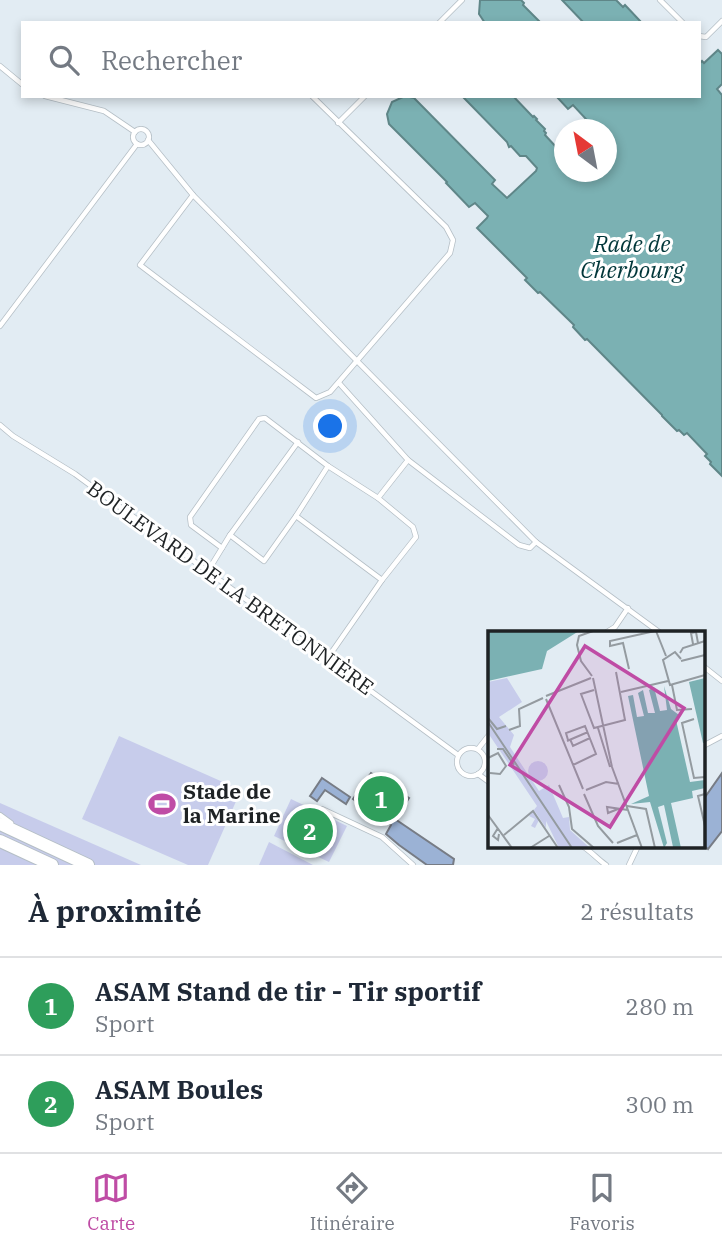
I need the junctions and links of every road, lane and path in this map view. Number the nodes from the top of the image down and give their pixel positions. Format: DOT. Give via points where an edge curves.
graph roads {
  1 [pos="462,0"];
  2 [pos="660,0"];
  3 [pos="441,21"];
  4 [pos="681,21"];
  5 [pos="722,21"];
  6 [pos="701,36"];
  7 [pos="0,66"];
  8 [pos="21,83"];
  9 [pos="53,98"];
  10 [pos="314,98"];
  11 [pos="363,98"];
  12 [pos="338,123"];
  13 [pos="135,132"];
  14 [pos="148,140"];
  15 [pos="137,144"];
  16 [pos="193,195"];
  17 [pos="0,326"];
  18 [pos="357,362"];
  19 [pos="339,383"];
  20 [pos="0,425"];
  21 [pos="298,442"];
  22 [pos="408,460"];
  23 [pos="328,466"];
  24 [pos="378,498"];
  25 [pos="296,516"];
  26 [pos="230,535"];
  27 [pos="536,542"];
  28 [pos="222,548"];
  29 [pos="208,571"];
  30 [pos="382,580"];
  31 [pos="628,608"];
  32 [pos="609,631"];
  33 [pos="658,631"];
  34 [pos="327,659"];
  35 [pos="704,667"];
  36 [pos="722,681"];
  37 [pos="488,736"];
  38 [pos="722,736"];
  39 [pos="704,745"];
  40 [pos="478,749"];
  41 [pos="458,755"];
  42 [pos="478,774"];
  43 [pos="488,781"];
  44 [pos="322,809"];
  45 [pos="0,816"];
  46 [pos="0,824"];
  47 [pos="34,840"];
  48 [pos="0,841"];
  49 [pos="585,848"];
  50 [pos="637,848"];
  51 [pos="52,865"];
  52 [pos="88,865"];
  53 [pos="414,865"];
  54 [pos="606,865"];
  55 [pos="628,865"];
  1 -- 3 [label="lane"];
  2 -- 4 [label="lane"];
  5 -- 6 [label="lane" via="706,37"];
  7 -- 8 [label="lane"];
  9 -- 13 [label="lane" via="104,111"];
  10 -- 12 [label="lane"];
  11 -- 12 [label="lane"];
  12 -- 18 [label="lane" via="446,227 453,240 450,253"];
  13 -- 14 [label="lane" via="146,131"];
  13 -- 15 [label="lane"];
  14 -- 15 [label="lane"];
  14 -- 16 [label="lane"];
  15 -- 17 [label="lane"];
  16 -- 18 [label="lane"];
  16 -- 19 [label="lane" via="140,265 316,398"];
  18 -- 19 [label="lane"];
  18 -- 27 [label="lane"];
  19 -- 22 [label="lane"];
  20 -- 29 [label="lane, BOULEVARD DE LA BRETONNIÈRE"];
  21 -- 23 [label="lane"];
  21 -- 26 [label="lane"];
  21 -- 28 [label="lane" via="265,418 259,419 190,517 191,525"];
  22 -- 24 [label="lane"];
  22 -- 27 [label="lane" via="519,545 530,548"];
  23 -- 24 [label="lane"];
  23 -- 25 [label="lane"];
  24 -- 30 [label="lane" via="412,527 416,537"];
  25 -- 26 [label="lane" via="264,561"];
  25 -- 30 [label="lane"];
  26 -- 28 [label="lane"];
  27 -- 31 [label="lane"];
  28 -- 29 [label="lane"];
  29 -- 34 [label="lane, BOULEVARD DE LA BRETONNIÈRE"];
  30 -- 34 [label="lane"];
  31 -- 32 [label="lane"];
  31 -- 33 [label="lane"];
  34 -- 41 [label="lane, BOULEVARD DE LA BRETONNIÈRE"];
  35 -- 36 [label="lane"];
  37 -- 40 [label="lane"];
  38 -- 39 [label="lane"];
  40 -- 41 [label="lane" via="465,748"];
  40 -- 42 [label="lane" via="485,762"];
  41 -- 42 [label="lane" via="460,772"];
  42 -- 43 [label="lane"];
  44 -- 53 [label="lane" via="382,837"];
  45 -- 47 [label="lane"];
  46 -- 47 [label="main road"];
  47 -- 52 [label="main road"];
  48 -- 51 [label="main road"];
  49 -- 54 [label="lane"];
  50 -- 55 [label="lane"];
}
